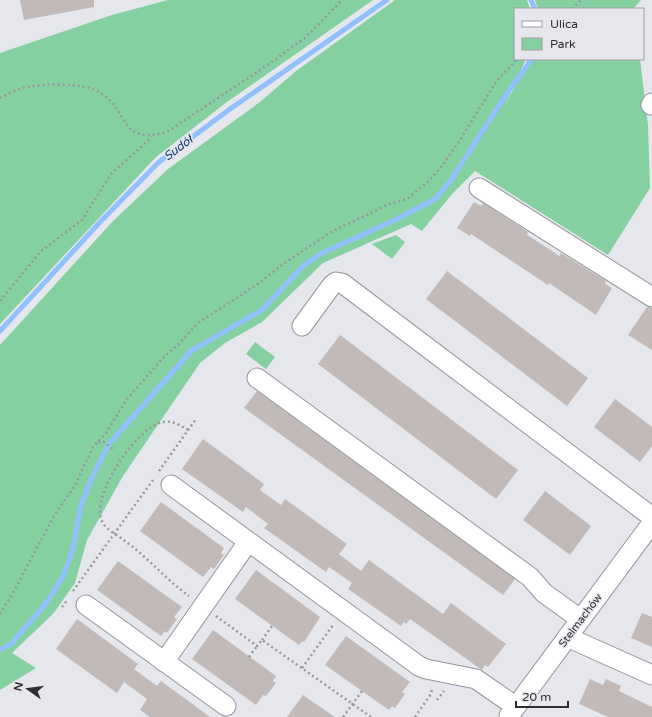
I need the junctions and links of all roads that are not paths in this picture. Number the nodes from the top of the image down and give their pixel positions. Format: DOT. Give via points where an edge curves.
graph roads {
  1 [pos="479,188"];
  2 [pos="652,297"];
  3 [pos="302,326"];
  4 [pos="257,378"];
  5 [pos="171,485"];
  6 [pos="652,517"];
  7 [pos="652,523"];
  8 [pos="248,542"];
  9 [pos="86,605"];
  10 [pos="580,619"];
  11 [pos="567,637"];
  12 [pos="164,662"];
  13 [pos="652,675"];
  14 [pos="226,706"];
  15 [pos="512,712"];
  1 -- 2 [label="street"];
  3 -- 6 [label="street" via="332,285 336,282 342,283"];
  4 -- 10 [label="street" via="524,572 544,593"];
  5 -- 8 [label="street"];
  7 -- 10 [label="street, Stelmachów"];
  8 -- 12 [label="street"];
  8 -- 15 [label="street" via="344,609 419,666 476,679"];
  9 -- 12 [label="street"];
  10 -- 11 [label="street, Stelmachów"];
  11 -- 13 [label="street"];
  11 -- 15 [label="street, Stelmachów"];
  12 -- 14 [label="street"];
}
